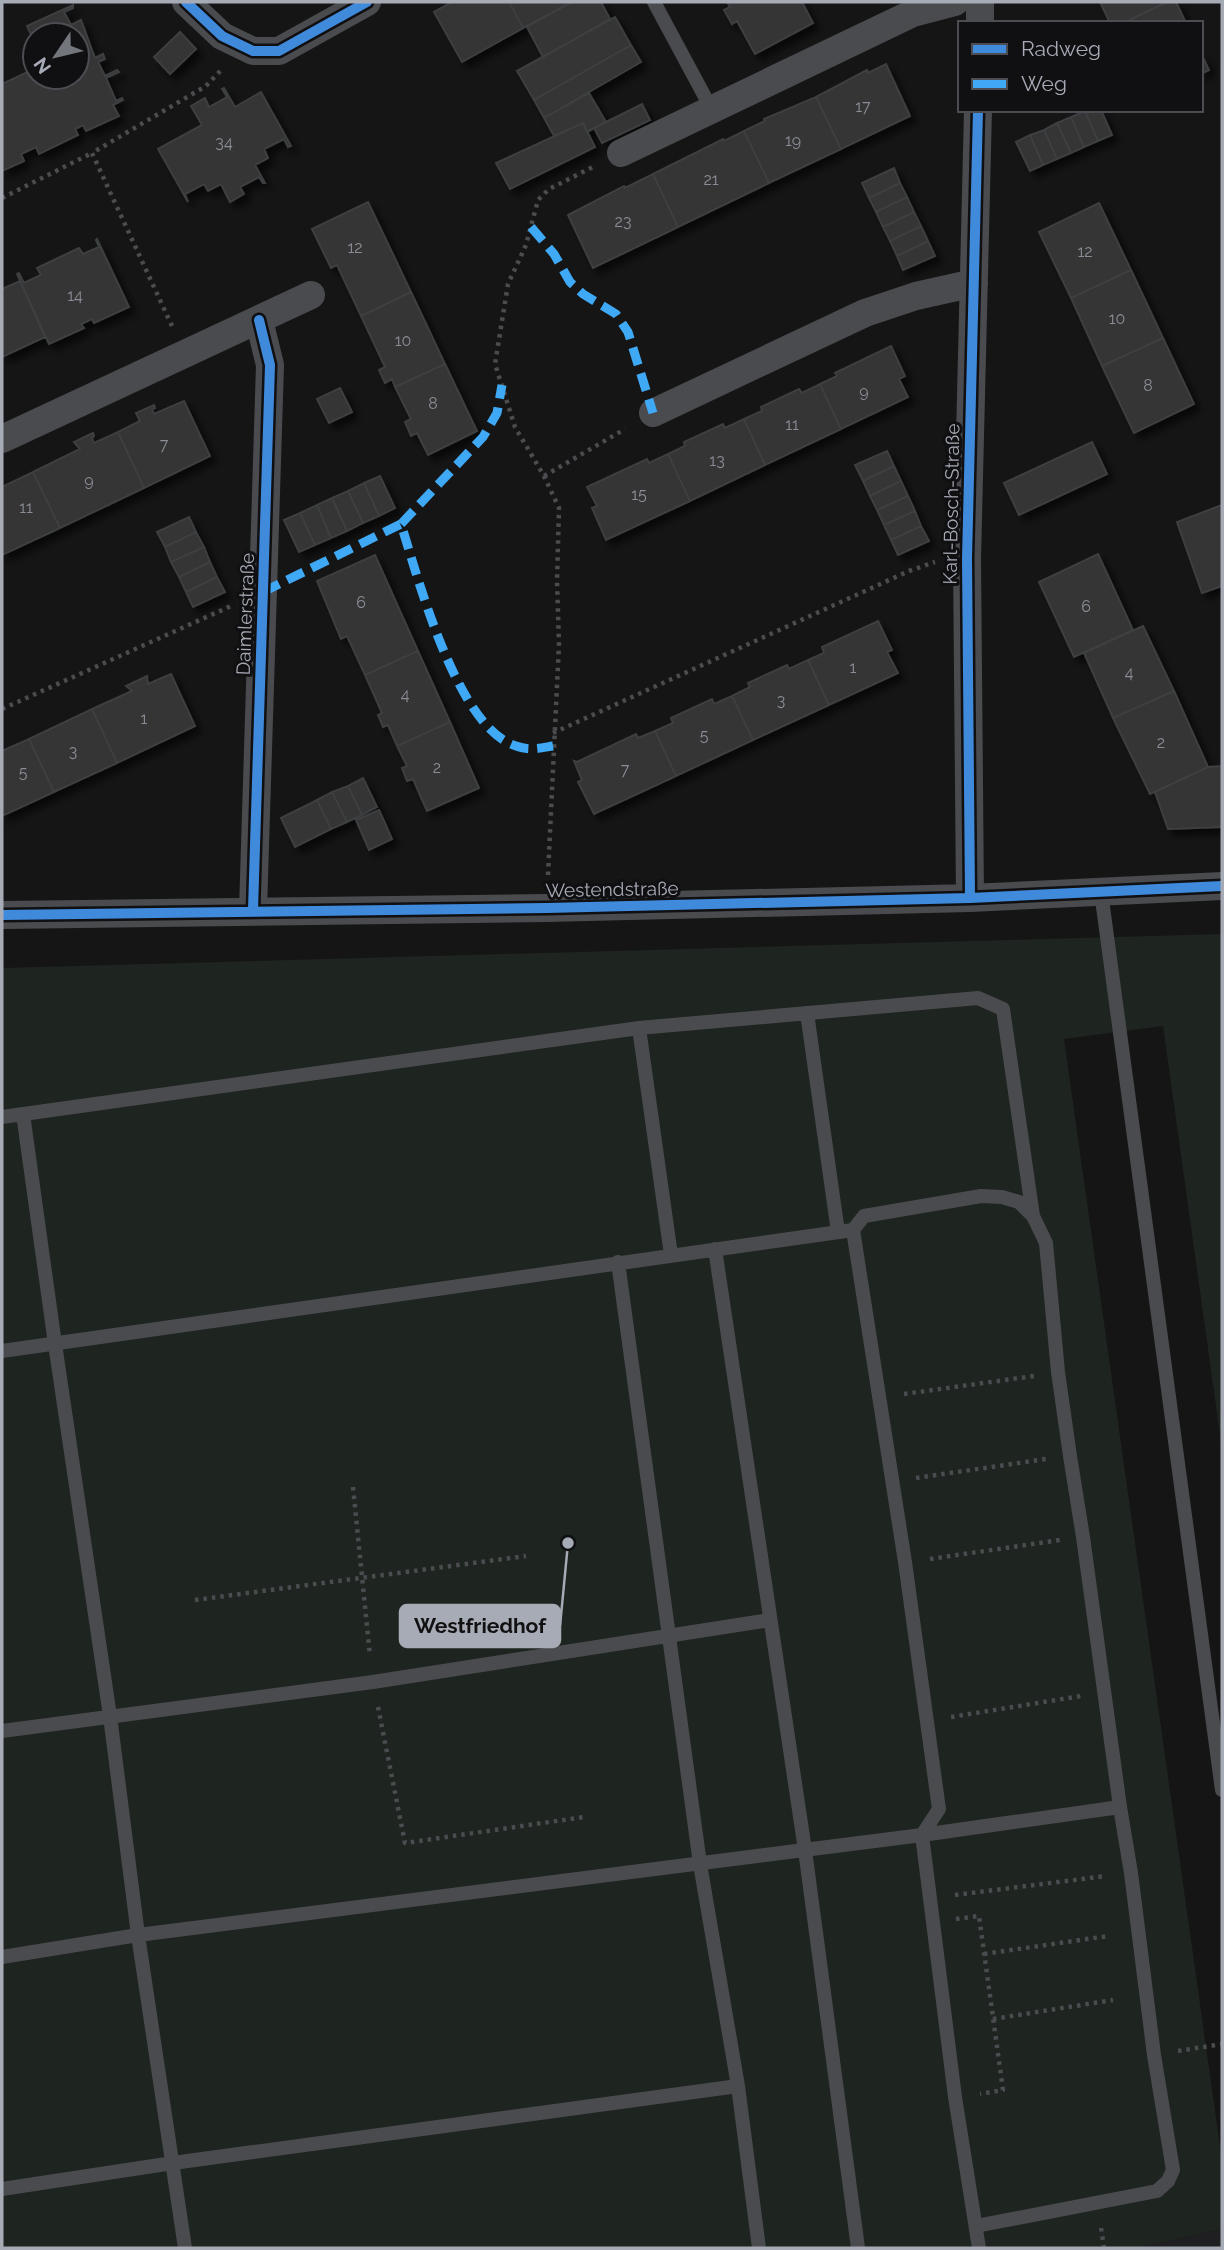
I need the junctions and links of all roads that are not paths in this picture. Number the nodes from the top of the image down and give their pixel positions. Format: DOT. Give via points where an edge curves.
graph roads {
  1 [pos="186,2"];
  2 [pos="367,2"];
  3 [pos="654,2"];
  4 [pos="955,2"];
  5 [pos="981,2"];
  6 [pos="980,21"];
  7 [pos="711,108"];
  8 [pos="978,112"];
  9 [pos="621,153"];
  10 [pos="974,284"];
  11 [pos="312,295"];
  12 [pos="259,320"];
  13 [pos="653,413"];
  14 [pos="2,439"];
  15 [pos="1222,886"];
  16 [pos="1101,892"];
  17 [pos="970,898"];
  18 [pos="253,910"];
  19 [pos="2,915"];
  20 [pos="807,1013"];
  21 [pos="639,1028"];
  22 [pos="23,1114"];
  23 [pos="2,1117"];
  24 [pos="1033,1216"];
  25 [pos="845,1231"];
  26 [pos="715,1249"];
  27 [pos="671,1255"];
  28 [pos="618,1262"];
  29 [pos="55,1344"];
  30 [pos="2,1351"];
  31 [pos="770,1620"];
  32 [pos="669,1638"];
  33 [pos="110,1716"];
  34 [pos="2,1731"];
  35 [pos="1222,1790"];
  36 [pos="1119,1807"];
  37 [pos="922,1835"];
  38 [pos="805,1850"];
  39 [pos="700,1864"];
  40 [pos="138,1935"];
  41 [pos="2,1957"];
  42 [pos="738,2086"];
  43 [pos="173,2163"];
  44 [pos="2,2189"];
  45 [pos="976,2226"];
  46 [pos="185,2248"];
  47 [pos="759,2248"];
  48 [pos="858,2248"];
  49 [pos="979,2248"];
  1 -- 2 [label="street" via="222,36 253,51 279,51"];
  3 -- 7 [label="lane"];
  4 -- 7 [label="street" via="913,13"];
  5 -- 6 [label="street"];
  7 -- 9 [label="street"];
  8 -- 10 [label="street, Karl-Bosch-Straße"];
  10 -- 13 [label="street" via="865,313"];
  10 -- 17 [label="street, Karl-Bosch-Straße" via="967,559"];
  11 -- 12 [label="street"];
  12 -- 14 [label="street"];
  12 -- 18 [label="street, Daimlerstraße" via="270,365"];
  15 -- 16 [label="street, Westendstraße"];
  16 -- 17 [label="street, Westendstraße"];
  16 -- 35 [label="lane"];
  17 -- 18 [label="street, Westendstraße"];
  18 -- 19 [label="street, Westendstraße"];
  20 -- 21 [label="lane"];
  20 -- 24 [label="lane" via="978,998 1003,1009"];
  20 -- 25 [label="lane"];
  21 -- 22 [label="lane"];
  21 -- 27 [label="lane"];
  22 -- 23 [label="lane"];
  22 -- 29 [label="lane"];
  24 -- 25 [label="lane" via="1019,1202 981,1196 864,1216"];
  24 -- 36 [label="lane" via="1046,1243 1058,1372"];
  25 -- 26 [label="lane"];
  25 -- 37 [label="lane" via="879,1398 939,1809"];
  26 -- 27 [label="lane"];
  26 -- 31 [label="lane"];
  27 -- 28 [label="lane"];
  28 -- 29 [label="lane"];
  28 -- 32 [label="lane"];
  29 -- 30 [label="lane"];
  29 -- 33 [label="lane"];
  31 -- 32 [label="lane"];
  31 -- 38 [label="lane"];
  32 -- 33 [label="lane"];
  32 -- 39 [label="lane"];
  33 -- 34 [label="lane"];
  33 -- 40 [label="lane"];
  36 -- 37 [label="lane"];
  36 -- 45 [label="lane" via="1173,2170 1157,2191"];
  37 -- 38 [label="lane"];
  37 -- 45 [label="lane"];
  38 -- 39 [label="lane"];
  38 -- 48 [label="lane"];
  39 -- 40 [label="lane"];
  39 -- 42 [label="lane"];
  40 -- 41 [label="lane"];
  40 -- 43 [label="lane"];
  42 -- 43 [label="lane"];
  42 -- 47 [label="lane"];
  43 -- 44 [label="lane"];
  43 -- 46 [label="lane"];
  45 -- 49 [label="lane"];
}
